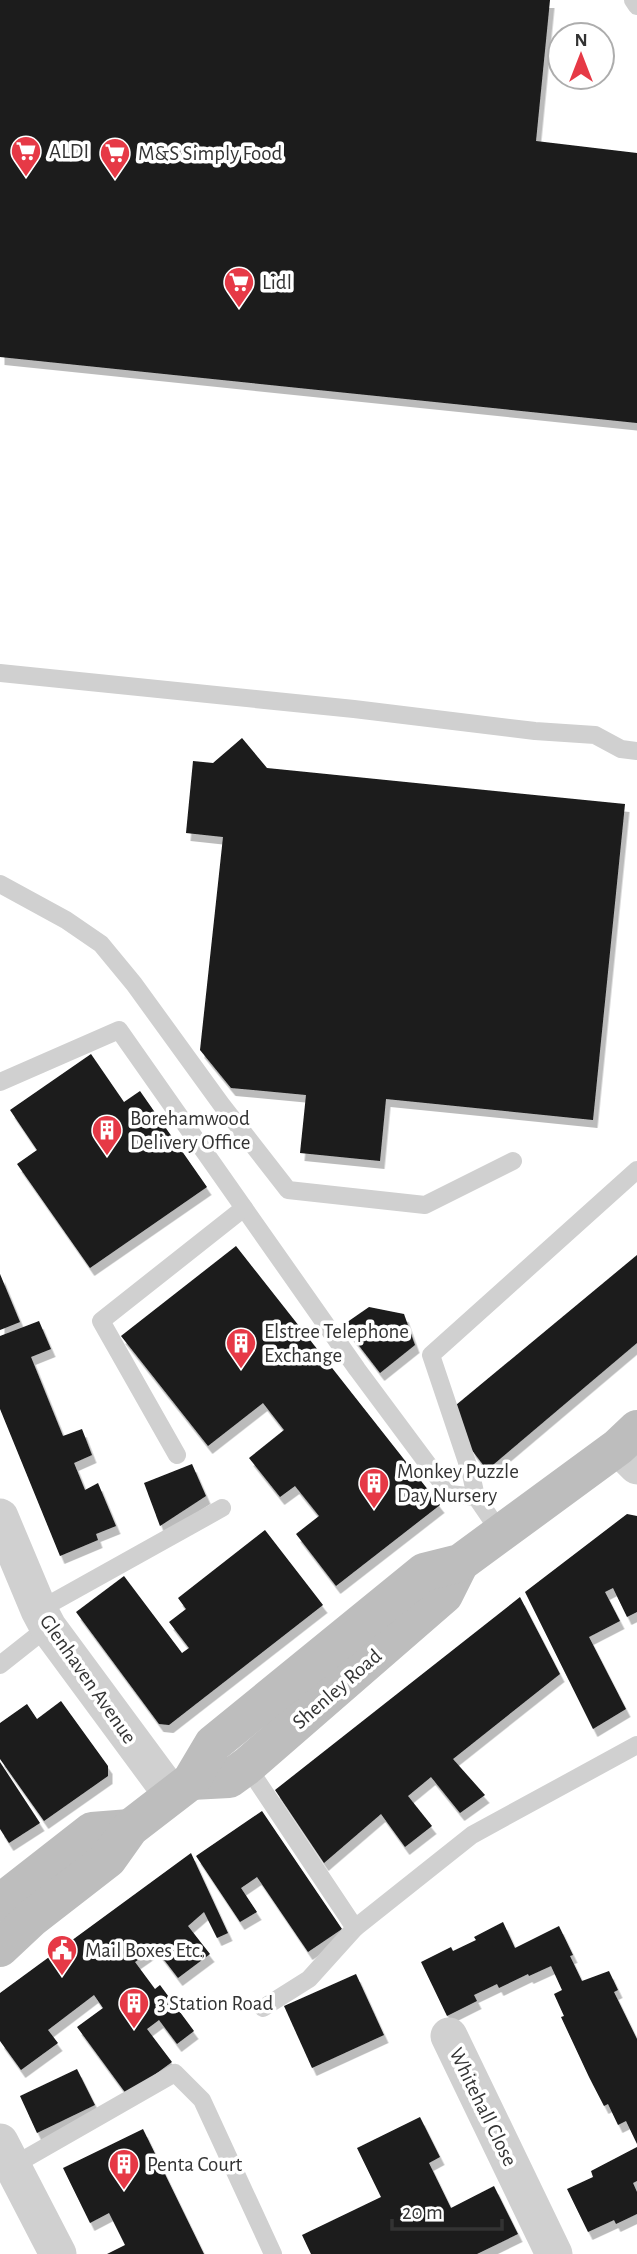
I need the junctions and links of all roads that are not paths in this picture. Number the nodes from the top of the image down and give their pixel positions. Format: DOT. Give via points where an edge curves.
graph roads {
  1 [pos="634,0"];
  2 [pos="637,6"];
  3 [pos="0,673"];
  4 [pos="637,751"];
  5 [pos="0,884"];
  6 [pos="0,1082"];
  7 [pos="513,1161"];
  8 [pos="637,1170"];
  9 [pos="244,1208"];
  10 [pos="631,1447"];
  11 [pos="177,1455"];
  12 [pos="475,1497"];
  13 [pos="222,1508"];
  14 [pos="0,1517"];
  15 [pos="499,1532"];
  16 [pos="460,1563"];
  17 [pos="43,1618"];
  18 [pos="0,1665"];
  19 [pos="637,1745"];
  20 [pos="247,1766"];
  21 [pos="181,1788"];
  22 [pos="130,1828"];
  23 [pos="0,1903"];
  24 [pos="355,1928"];
  25 [pos="0,1948"];
  26 [pos="263,2008"];
  27 [pos="449,2036"];
  28 [pos="4,2161"];
  29 [pos="58,2254"];
  30 [pos="272,2254"];
  31 [pos="555,2254"];
  1 -- 2 [label="lane"];
  3 -- 4 [label="lane" via="595,735 621,749"];
  5 -- 7 [label="lane" via="101,944 288,1190 425,1205"];
  6 -- 9 [label="lane" via="119,1030"];
  8 -- 12 [label="lane" via="430,1355"];
  9 -- 11 [label="lane" via="102,1321"];
  9 -- 12 [label="lane" via="450,1494"];
  10 -- 15 [label="main road, Shenley Road"];
  12 -- 15 [label="lane"];
  13 -- 17 [label="lane"];
  14 -- 17 [label="street, Glenhaven Avenue"];
  15 -- 16 [label="main road, Shenley Road"];
  16 -- 20 [label="main road, Shenley Road" via="444,1595"];
  16 -- 21 [label="main road, Shenley Road" via="424,1572 414,1580 213,1744"];
  17 -- 18 [label="lane"];
  17 -- 21 [label="street, Glenhaven Avenue"];
  19 -- 24 [label="lane" via="472,1835"];
  20 -- 21 [label="main road, Shenley Road" via="229,1779"];
  20 -- 24 [label="lane"];
  21 -- 22 [label="main road, Shenley Road"];
  22 -- 23 [label="main road" via="92,1831"];
  22 -- 25 [label="main road, Shenley Road" via="108,1859"];
  24 -- 26 [label="lane" via="309,1979"];
  27 -- 31 [label="street, Whitehall Close"];
  28 -- 29 [label="street"];
  28 -- 30 [label="lane" via="175,2073 202,2100"];
}
